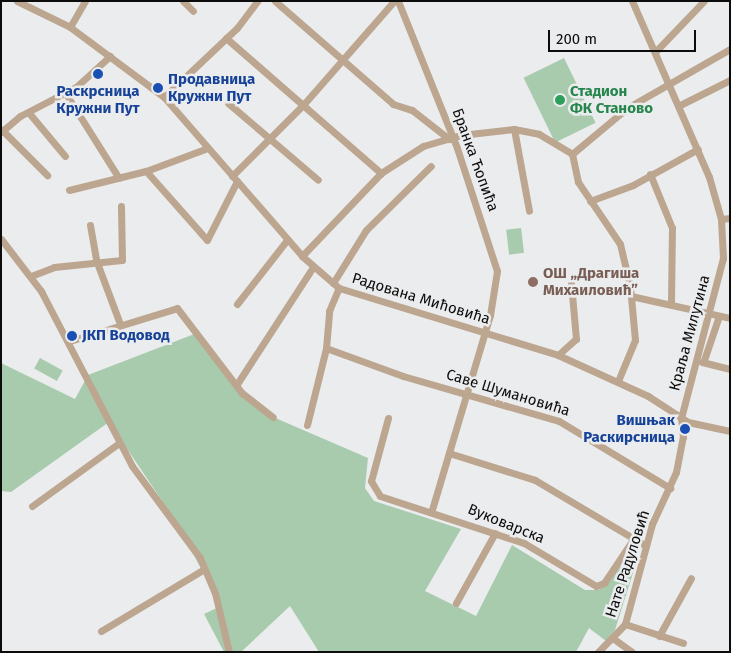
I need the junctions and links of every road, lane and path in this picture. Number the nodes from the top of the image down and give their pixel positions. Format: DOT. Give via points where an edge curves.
graph roads {
  1 [pos="17,1"];
  2 [pos="85,1"];
  3 [pos="183,1"];
  4 [pos="257,1"];
  5 [pos="275,1"];
  6 [pos="394,1"];
  7 [pos="398,1"];
  8 [pos="632,1"];
  9 [pos="704,1"];
  10 [pos="193,11"];
  11 [pos="70,27"];
  12 [pos="226,38"];
  13 [pos="730,49"];
  14 [pos="656,51"];
  15 [pos="110,56"];
  16 [pos="342,60"];
  17 [pos="730,80"];
  18 [pos="670,81"];
  19 [pos="66,94"];
  20 [pos="164,96"];
  21 [pos="228,103"];
  22 [pos="303,105"];
  23 [pos="680,105"];
  24 [pos="30,113"];
  25 [pos="514,128"];
  26 [pos="2,131"];
  27 [pos="451,138"];
  28 [pos="268,139"];
  29 [pos="698,149"];
  30 [pos="205,150"];
  31 [pos="572,154"];
  32 [pos="65,156"];
  33 [pos="431,166"];
  34 [pos="146,171"];
  35 [pos="381,173"];
  36 [pos="650,174"];
  37 [pos="47,175"];
  38 [pos="119,178"];
  39 [pos="234,178"];
  40 [pos="318,180"];
  41 [pos="69,190"];
  42 [pos="590,201"];
  43 [pos="120,206"];
  44 [pos="529,211"];
  45 [pos="730,218"];
  46 [pos="721,219"];
  47 [pos="90,225"];
  48 [pos="726,237"];
  49 [pos="1,239"];
  50 [pos="287,240"];
  51 [pos="302,256"];
  52 [pos="96,260"];
  53 [pos="313,267"];
  54 [pos="721,270"];
  55 [pos="730,270"];
  56 [pos="31,276"];
  57 [pos="571,284"];
  58 [pos="336,285"];
  59 [pos="631,296"];
  60 [pos="237,304"];
  61 [pos="670,304"];
  62 [pos="716,315"];
  63 [pos="730,318"];
  64 [pos="120,324"];
  65 [pos="484,333"];
  66 [pos="70,341"];
  67 [pos="326,348"];
  68 [pos="558,355"];
  69 [pos="701,362"];
  70 [pos="730,369"];
  71 [pos="618,381"];
  72 [pos="236,384"];
  73 [pos="464,392"];
  74 [pos="273,417"];
  75 [pos="388,418"];
  76 [pos="682,418"];
  77 [pos="308,425"];
  78 [pos="730,431"];
  79 [pos="119,443"];
  80 [pos="449,453"];
  81 [pos="670,488"];
  82 [pos="32,506"];
  83 [pos="432,509"];
  84 [pos="494,533"];
  85 [pos="632,541"];
  86 [pos="646,546"];
  87 [pos="204,569"];
  88 [pos="691,578"];
  89 [pos="456,603"];
  90 [pos="625,624"];
  91 [pos="101,631"];
  92 [pos="659,636"];
  93 [pos="614,640"];
  94 [pos="683,643"];
  95 [pos="229,652"];
  96 [pos="598,652"];
  97 [pos="632,652"];
  1 -- 11 [label="street, Радована Мићовића"];
  2 -- 11 [label="street"];
  3 -- 10 [label="street"];
  4 -- 12 [label="street"];
  5 -- 16 [label="street"];
  6 -- 16 [label="street"];
  7 -- 27 [label="street, Бранка Ћопића"];
  8 -- 14 [label="street, Краља Милутина"];
  9 -- 14 [label="street"];
  11 -- 15 [label="street, Радована Мићовића"];
  12 -- 20 [label="street"];
  12 -- 22 [label="street"];
  13 -- 18 [label="street"];
  14 -- 18 [label="street, Краља Милутина"];
  15 -- 19 [label="street"];
  15 -- 20 [label="street, Радована Мићовића"];
  16 -- 22 [label="street"];
  16 -- 27 [label="street" via="394,104 412,110"];
  17 -- 23 [label="street"];
  18 -- 23 [label="street, Краља Милутина"];
  18 -- 31 [label="street" via="606,123"];
  19 -- 24 [label="street"];
  19 -- 38 [label="street"];
  20 -- 30 [label="street, Радована Мићовића"];
  21 -- 28 [label="street"];
  22 -- 28 [label="street"];
  22 -- 35 [label="street"];
  23 -- 29 [label="street, Краља Милутина"];
  24 -- 26 [label="street"];
  24 -- 32 [label="street"];
  25 -- 27 [label="street"];
  25 -- 31 [label="street" via="538,134"];
  25 -- 44 [label="street"];
  26 -- 37 [label="street"];
  27 -- 35 [label="street" via="423,146"];
  27 -- 65 [label="street, Бранка Ћопића" via="497,264"];
  28 -- 39 [label="street"];
  28 -- 40 [label="street"];
  29 -- 36 [label="street"];
  29 -- 46 [label="street, Краља Милутина"];
  30 -- 34 [label="street"];
  30 -- 39 [label="street, Радована Мићовића"];
  31 -- 42 [label="street" via="576,177"];
  33 -- 58 [label="street" via="366,230"];
  34 -- 38 [label="street"];
  34 -- 39 [label="street" via="206,240"];
  35 -- 51 [label="street"];
  36 -- 42 [label="street"];
  36 -- 61 [label="street" via="672,228"];
  38 -- 41 [label="street"];
  39 -- 50 [label="street, Радована Мићовића"];
  42 -- 59 [label="street" via="620,244"];
  43 -- 52 [label="street" via="122,260"];
  45 -- 46 [label="street"];
  46 -- 48 [label="street, Краља Милутина"];
  47 -- 52 [label="street"];
  48 -- 54 [label="street, Краља Милутина"];
  49 -- 56 [label="street"];
  50 -- 51 [label="street, Радована Мићовића"];
  50 -- 60 [label="street"];
  51 -- 53 [label="street, Радована Мићовића"];
  52 -- 56 [label="street"];
  52 -- 64 [label="street"];
  53 -- 58 [label="street, Радована Мићовића"];
  53 -- 72 [label="street"];
  54 -- 55 [label="street"];
  54 -- 62 [label="street, Краља Милутина"];
  56 -- 66 [label="street"];
  57 -- 68 [label="street" via="576,340"];
  58 -- 65 [label="street, Радована Мићовића"];
  58 -- 67 [label="street" via="329,311"];
  59 -- 61 [label="street"];
  59 -- 71 [label="street" via="635,340"];
  61 -- 62 [label="street"];
  62 -- 63 [label="street"];
  62 -- 69 [label="street, Краља Милутина"];
  64 -- 66 [label="street"];
  64 -- 72 [label="street" via="177,308"];
  65 -- 68 [label="street, Радована Мићовића"];
  65 -- 73 [label="street, Бранка Ћопића"];
  66 -- 79 [label="street"];
  67 -- 73 [label="street, Саве Шумановића" via="402,376"];
  67 -- 77 [label="street"];
  68 -- 71 [label="street, Радована Мићовића"];
  69 -- 70 [label="street"];
  69 -- 76 [label="street, Краља Милутина"];
  71 -- 76 [label="street, Радована Мићовића" via="673,409"];
  72 -- 74 [label="street" via="248,400"];
  73 -- 80 [label="street, Бранка Ћопића"];
  73 -- 81 [label="street, Саве Шумановића" via="559,421"];
  75 -- 83 [label="street, Вуковарска" via="373,489 384,498"];
  76 -- 78 [label="street, Радована Мићовића"];
  76 -- 81 [label="street, Нате Радуловић" via="682,445"];
  79 -- 82 [label="street"];
  79 -- 87 [label="street"];
  80 -- 83 [label="street, Бранка Ћопића"];
  80 -- 85 [label="street" via="535,480"];
  81 -- 86 [label="street, Нате Радуловић"];
  83 -- 84 [label="street, Вуковарска"];
  84 -- 85 [label="street, Вуковарска" via="524,543 596,586 604,583"];
  84 -- 89 [label="street"];
  85 -- 86 [label="street"];
  86 -- 90 [label="street, Нате Радуловић"];
  87 -- 91 [label="street"];
  87 -- 95 [label="street"];
  88 -- 92 [label="street"];
  90 -- 92 [label="street"];
  90 -- 93 [label="street, Нате Радуловић"];
  92 -- 94 [label="street"];
  93 -- 96 [label="street, Нате Радуловић"];
  93 -- 97 [label="street"];
}
